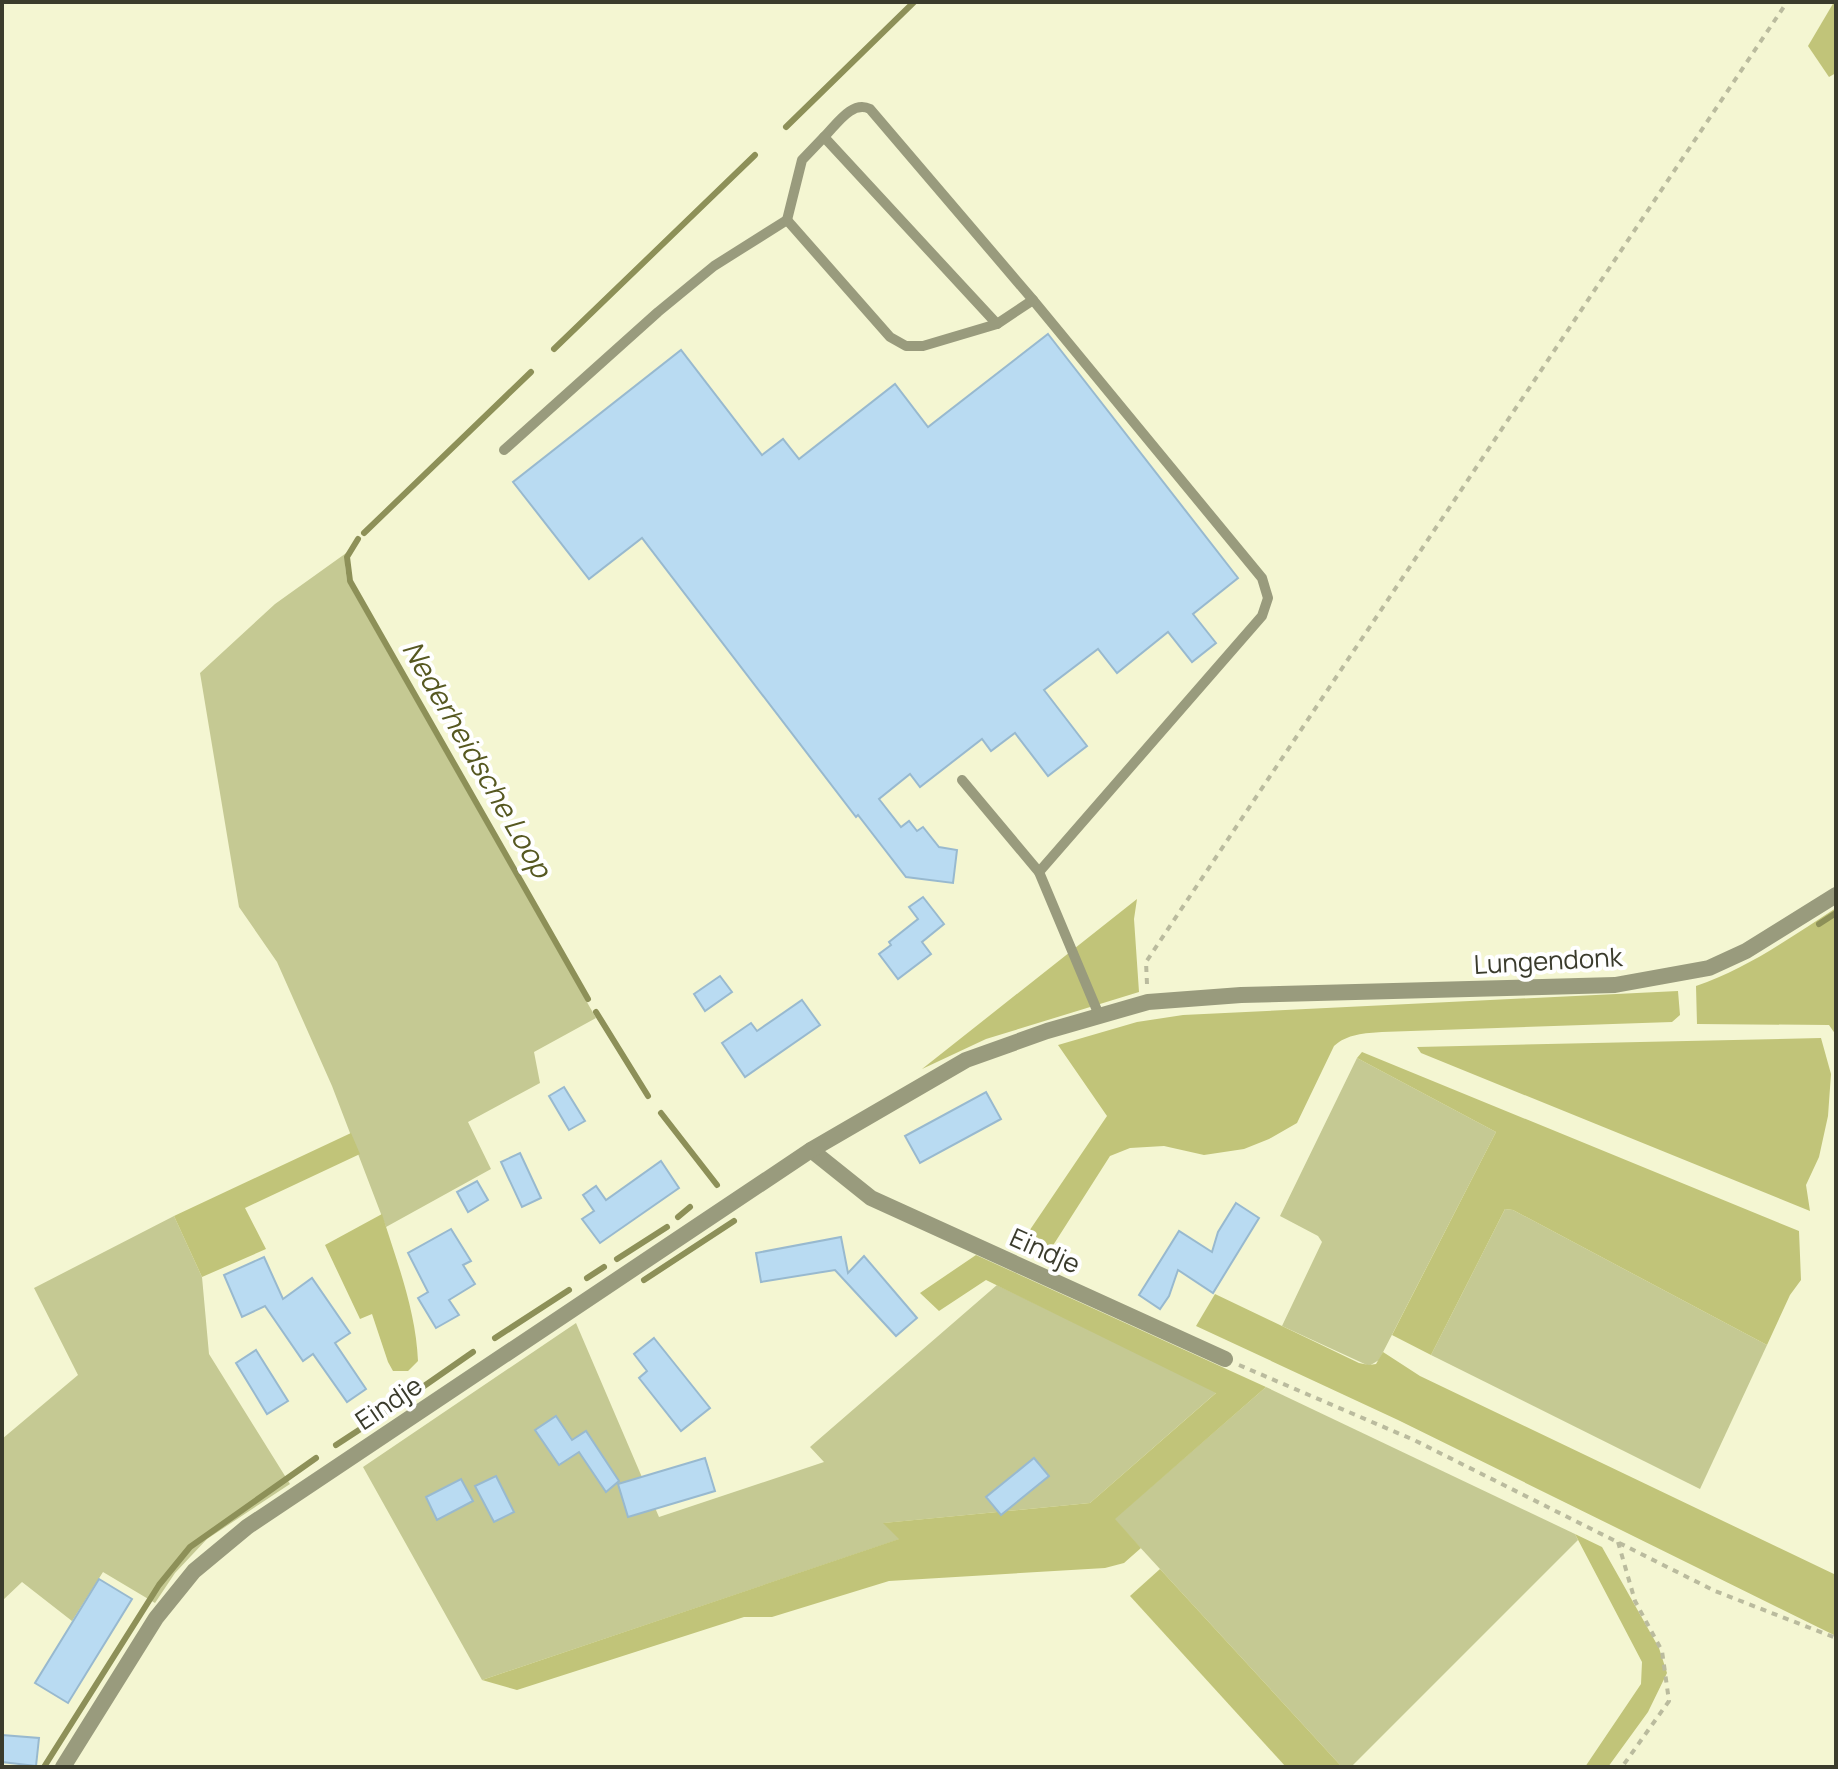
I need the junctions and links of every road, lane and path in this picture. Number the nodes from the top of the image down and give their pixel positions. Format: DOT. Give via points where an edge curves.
graph roads {
  1 [pos="1787,2"];
  2 [pos="824,137"];
  3 [pos="787,220"];
  4 [pos="1033,300"];
  5 [pos="997,324"];
  6 [pos="504,450"];
  7 [pos="962,780"];
  8 [pos="1039,872"];
  9 [pos="1836,895"];
  10 [pos="1241,995"];
  11 [pos="1148,1002"];
  12 [pos="1099,1015"];
  13 [pos="811,1150"];
  14 [pos="1225,1359"];
  15 [pos="1618,1542"];
  16 [pos="1836,1638"];
  17 [pos="63,1767"];
  18 [pos="1622,1767"];
  1 -- 11 [label="path" via="1146,962"];
  2 -- 3 [label="lane" via="802,160"];
  2 -- 4 [label="lane" via="855,106 870,109"];
  2 -- 5 [label="lane"];
  3 -- 5 [label="lane" via="890,337 906,346"];
  3 -- 6 [label="lane" via="714,266"];
  4 -- 5 [label="lane"];
  4 -- 8 [label="lane" via="1262,578 1268,598 1262,616"];
  7 -- 8 [label="lane"];
  8 -- 12 [label="lane"];
  9 -- 10 [label="street, Lungendonk" via="1709,968 1615,985"];
  10 -- 11 [label="street, Eindje"];
  11 -- 12 [label="street, Eindje"];
  12 -- 13 [label="street, Eindje" via="966,1060"];
  13 -- 14 [label="street, Eindje" via="871,1198"];
  13 -- 17 [label="street, Eindje" via="247,1527 194,1571 156,1618"];
  14 -- 15 [label="path" via="1414,1440"];
  15 -- 16 [label="path" via="1715,1591"];
  15 -- 18 [label="path" via="1635,1601 1662,1651 1669,1701"];
}
